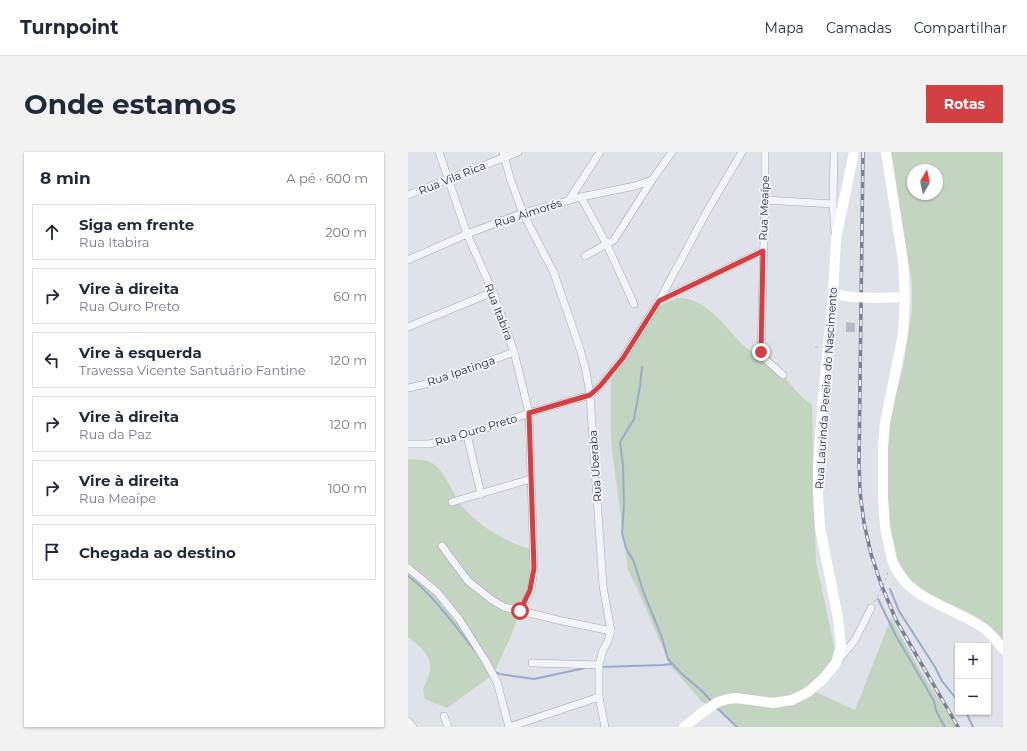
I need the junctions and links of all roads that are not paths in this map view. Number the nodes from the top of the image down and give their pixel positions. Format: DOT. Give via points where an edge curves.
graph roads {
  1 [pos="439,152"];
  2 [pos="518,152"];
  3 [pos="600,152"];
  4 [pos="672,152"];
  5 [pos="742,152"];
  6 [pos="765,152"];
  7 [pos="834,152"];
  8 [pos="854,152"];
  9 [pos="886,152"];
  10 [pos="503,155"];
  11 [pos="448,179"];
  12 [pos="652,180"];
  13 [pos="408,195"];
  14 [pos="581,196"];
  15 [pos="570,200"];
  16 [pos="766,200"];
  17 [pos="832,204"];
  18 [pos="523,213"];
  19 [pos="467,234"];
  20 [pos="836,239"];
  21 [pos="607,245"];
  22 [pos="763,251"];
  23 [pos="585,256"];
  24 [pos="408,260"];
  25 [pos="493,292"];
  26 [pos="833,294"];
  27 [pos="905,297"];
  28 [pos="659,301"];
  29 [pos="634,304"];
  30 [pos="408,326"];
  31 [pos="514,352"];
  32 [pos="782,375"];
  33 [pos="408,388"];
  34 [pos="590,395"];
  35 [pos="529,413"];
  36 [pos="467,435"];
  37 [pos="408,444"];
  38 [pos="531,480"];
  39 [pos="481,494"];
  40 [pos="452,502"];
  41 [pos="442,546"];
  42 [pos="408,568"];
  43 [pos="871,608"];
  44 [pos="520,611"];
  45 [pos="612,631"];
  46 [pos="1003,649"];
  47 [pos="532,663"];
  48 [pos="836,663"];
  49 [pos="599,665"];
  50 [pos="599,697"];
  51 [pos="444,716"];
  52 [pos="408,721"];
  53 [pos="412,727"];
  54 [pos="448,727"];
  55 [pos="509,727"];
  56 [pos="605,727"];
  57 [pos="684,727"];
  1 -- 11 [label="street, Rua Itabira"];
  2 -- 10 [label="street, Rua Vila Rica"];
  3 -- 15 [label="street"];
  4 -- 12 [label="street"];
  5 -- 28 [label="street"];
  6 -- 16 [label="street, Rua Meaípe"];
  7 -- 17 [label="street"];
  8 -- 20 [label="street, Rua Laurinda Pereira do Nascimento"];
  9 -- 27 [label="street" via="904,261"];
  10 -- 11 [label="street, Rua Vila Rica"];
  10 -- 18 [label="street, Rua Uberaba"];
  11 -- 13 [label="street, Rua Vila Rica"];
  11 -- 19 [label="street, Rua Itabira"];
  12 -- 14 [label="street, Rua Aimorés" via="635,186"];
  12 -- 21 [label="street" via="620,233"];
  14 -- 15 [label="street, Rua Aimorés"];
  14 -- 21 [label="street"];
  15 -- 18 [label="street, Rua Aimorés"];
  16 -- 17 [label="street"];
  16 -- 22 [label="street, Rua Meaípe"];
  17 -- 20 [label="street"];
  18 -- 19 [label="street, Rua Aimorés"];
  18 -- 34 [label="street, Rua Uberaba" via="554,273 580,349"];
  19 -- 24 [label="street, Rua Aimorés"];
  19 -- 25 [label="street, Rua Itabira"];
  20 -- 26 [label="street, Rua Laurinda Pereira do Nascimento"];
  21 -- 23 [label="street"];
  21 -- 29 [label="street"];
  22 -- 28 [label="street"];
  22 -- 32 [label="street, Rua Meaípe" via="762,355"];
  25 -- 30 [label="street"];
  25 -- 31 [label="street, Rua Itabira"];
  26 -- 27 [label="street, bridge" via="876,298"];
  26 -- 48 [label="street, Rua Laurinda Pereira do Nascimento" via="823,396 818,495 820,528 841,645"];
  27 -- 46 [label="street" via="904,334 883,446 885,526 892,560 907,583 917,592 983,628"];
  28 -- 34 [label="street" via="623,358"];
  31 -- 33 [label="street, Rua Ipatinga" via="430,383"];
  31 -- 35 [label="street, Rua Itabira"];
  34 -- 35 [label="street, Rua Ouro Preto"];
  34 -- 45 [label="street, Rua Uberaba" via="603,586"];
  35 -- 36 [label="street, Rua Ouro Preto"];
  35 -- 38 [label="street, Rua Itabira"];
  36 -- 37 [label="street, Rua Ouro Preto" via="428,444"];
  36 -- 39 [label="street"];
  38 -- 39 [label="street"];
  38 -- 44 [label="street, Rua Itabira" via="534,573 530,590"];
  39 -- 40 [label="street"];
  41 -- 44 [label="street" via="468,581 480,591 504,606"];
  42 -- 55 [label="street" via="437,592 459,619 498,682"];
  43 -- 48 [label="street" via="855,640"];
  44 -- 45 [label="street"];
  45 -- 49 [label="street"];
  47 -- 49 [label="street"];
  48 -- 57 [label="street, Rua Laurinda Pereira do Nascimento" via="808,692 792,700 773,703 728,699 718,702"];
  49 -- 50 [label="street"];
  50 -- 55 [label="street"];
  50 -- 56 [label="street"];
  51 -- 54 [label="street"];
  52 -- 53 [label="street"];
}
